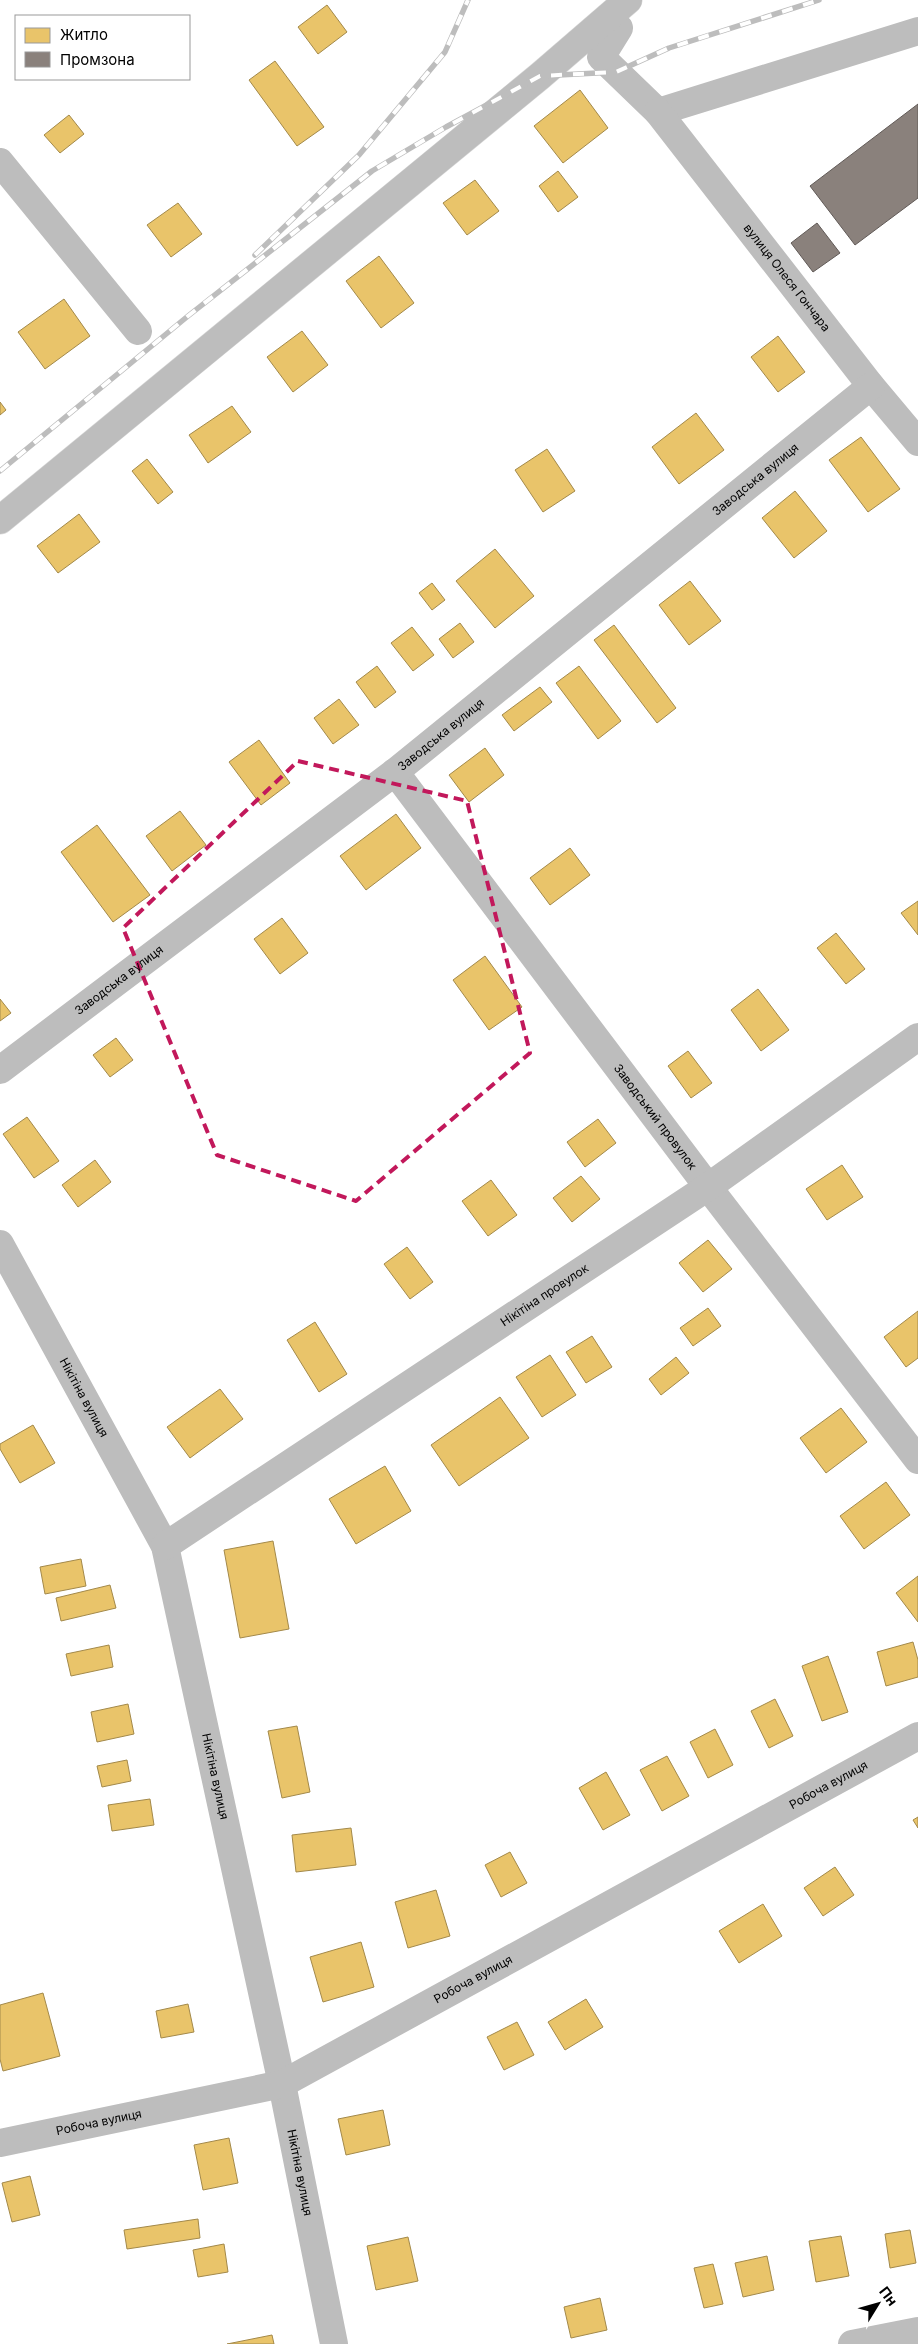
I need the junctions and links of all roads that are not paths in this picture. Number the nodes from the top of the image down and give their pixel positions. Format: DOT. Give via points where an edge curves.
graph roads {
  1 [pos="628,0"];
  2 [pos="619,28"];
  3 [pos="918,31"];
  4 [pos="658,112"];
  5 [pos="0,162"];
  6 [pos="138,331"];
  7 [pos="871,386"];
  8 [pos="918,442"];
  9 [pos="0,520"];
  10 [pos="395,772"];
  11 [pos="918,1037"];
  12 [pos="0,1070"];
  13 [pos="708,1187"];
  14 [pos="0,1244"];
  15 [pos="918,1460"];
  16 [pos="166,1546"];
  17 [pos="918,1736"];
  18 [pos="282,2084"];
  19 [pos="0,2143"];
  20 [pos="918,2330"];
  21 [pos="334,2344"];
  22 [pos="852,2344"];
  1 -- 9 [label="street"];
  2 -- 4 [label="street, вулиця Олеся Гончара" via="601,57"];
  3 -- 4 [label="street"];
  4 -- 7 [label="street, вулиця Олеся Гончара"];
  5 -- 6 [label="street"];
  7 -- 8 [label="street, вулиця Олеся Гончара"];
  7 -- 10 [label="street, Заводська вулиця"];
  10 -- 12 [label="street, Заводська вулиця"];
  10 -- 13 [label="street, Заводський провулок"];
  11 -- 13 [label="street, Нікітіна провулок"];
  13 -- 15 [label="street, Заводський провулок"];
  13 -- 16 [label="street, Нікітіна провулок"];
  14 -- 16 [label="street, Нікітіна вулиця"];
  16 -- 18 [label="street, Нікітіна вулиця"];
  17 -- 18 [label="street, Робоча вулиця"];
  18 -- 19 [label="street, Робоча вулиця"];
  18 -- 21 [label="street, Нікітіна вулиця"];
  20 -- 22 [label="street"];
}
